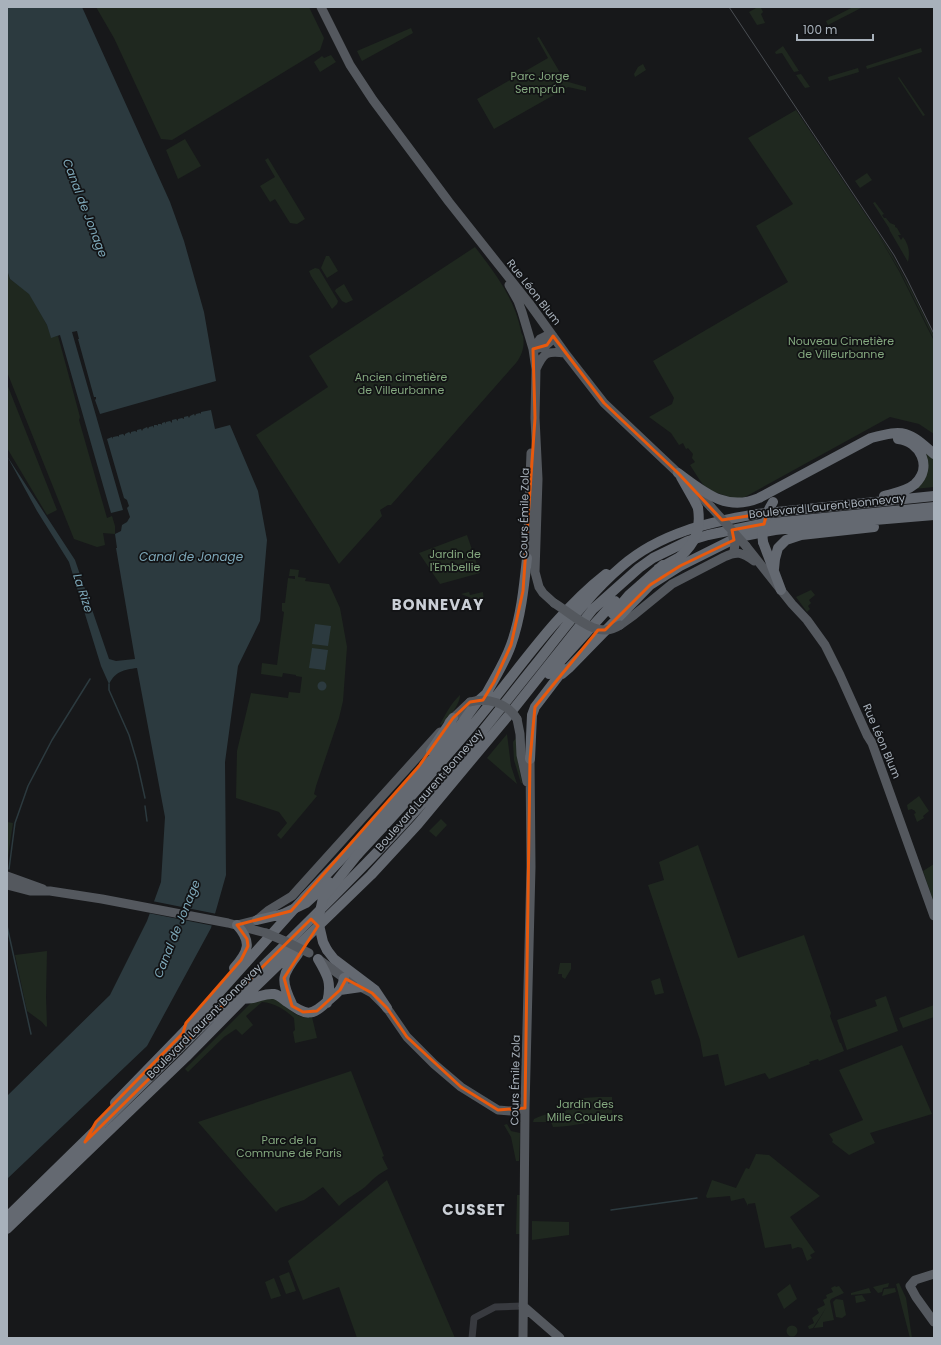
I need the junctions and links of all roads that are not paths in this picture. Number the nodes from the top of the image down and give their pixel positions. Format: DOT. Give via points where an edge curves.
graph roads {
  1 [pos="321,7"];
  2 [pos="490,255"];
  3 [pos="553,336"];
  4 [pos="533,350"];
  5 [pos="565,353"];
  6 [pos="536,369"];
  7 [pos="535,418"];
  8 [pos="934,454"];
  9 [pos="678,473"];
  10 [pos="934,496"];
  11 [pos="859,503"];
  12 [pos="934,507"];
  13 [pos="930,515"];
  14 [pos="774,530"];
  15 [pos="731,531"];
  16 [pos="732,552"];
  17 [pos="527,558"];
  18 [pos="622,566"];
  19 [pos="663,566"];
  20 [pos="774,569"];
  21 [pos="781,590"];
  22 [pos="620,625"];
  23 [pos="562,674"];
  24 [pos="486,694"];
  25 [pos="453,718"];
  26 [pos="512,718"];
  27 [pos="449,754"];
  28 [pos="530,760"];
  29 [pos="530,823"];
  30 [pos="358,854"];
  31 [pos="7,876"];
  32 [pos="7,885"];
  33 [pos="50,891"];
  34 [pos="934,916"];
  35 [pos="282,919"];
  36 [pos="257,920"];
  37 [pos="233,924"];
  38 [pos="304,941"];
  39 [pos="318,959"];
  40 [pos="344,978"];
  41 [pos="361,987"];
  42 [pos="340,990"];
  43 [pos="243,999"];
  44 [pos="327,1003"];
  45 [pos="292,1006"];
  46 [pos="387,1008"];
  47 [pos="183,1033"];
  48 [pos="525,1108"];
  49 [pos="85,1142"];
  50 [pos="7,1217"];
  51 [pos="7,1229"];
  52 [pos="934,1274"];
  53 [pos="523,1306"];
  54 [pos="934,1322"];
  55 [pos="472,1338"];
  56 [pos="523,1338"];
  57 [pos="560,1338"];
  1 -- 2 [label="main road, Rue Léon Blum" via="358,79"];
  2 -- 3 [label="main road, Rue Léon Blum"];
  2 -- 4 [label="main road, Cours Émile Zola" via="518,301"];
  3 -- 4 [label="main road" via="540,339"];
  3 -- 5 [label="main road, Rue Léon Blum"];
  4 -- 6 [label="main road, Cours Émile Zola"];
  5 -- 6 [label="main road" via="548,353 542,356"];
  5 -- 9 [label="main road, Rue Léon Blum" via="604,403"];
  6 -- 7 [label="main road, Cours Émile Zola"];
  7 -- 17 [label="main road, Cours Émile Zola"];
  7 -- 22 [label="main road, Cours Émile Zola, bridge" via="538,479 535,572 539,587 554,603 588,625 600,630 610,630"];
  8 -- 9 [label="highway" via="911,435 897,433 871,438 760,498 744,503 734,503 715,497"];
  9 -- 15 [label="main road, Rue Léon Blum, bridge"];
  9 -- 19 [label="highway, bridge" via="698,508 697,535 680,557"];
  10 -- 11 [label="highway, Boulevard Laurent Bonnevay"];
  11 -- 18 [label="highway, Boulevard Laurent Bonnevay" via="757,514 705,524 662,540"];
  11 -- 20 [label="highway, bridge" via="900,492 914,484 923,472 924,464 920,450 905,440 890,439 874,443 778,496 764,522 763,542"];
  12 -- 26 [label="highway, Boulevard Laurent Bonnevay" via="760,524 708,535 668,550 639,568 593,609"];
  13 -- 14 [label="highway"];
  13 -- 20 [label="highway" via="917,520 801,535 786,540 778,548"];
  14 -- 22 [label="highway" via="669,579 642,600"];
  14 -- 23 [label="highway" via="730,541 680,566 650,585"];
  15 -- 16 [label="main road, bridge" via="735,544"];
  15 -- 21 [label="main road, Rue Léon Blum, bridge"];
  16 -- 21 [label="main road, Rue Léon Blum" via="748,556"];
  16 -- 22 [label="main road" via="672,584"];
  17 -- 24 [label="highway" via="522,602 511,645 500,671"];
  18 -- 27 [label="highway" via="611,570 593,584 569,608"];
  18 -- 49 [label="highway, Boulevard Laurent Bonnevay" via="584,604 451,770 395,833 325,906"];
  19 -- 23 [label="highway" via="629,595"];
  19 -- 26 [label="highway" via="638,580 622,593"];
  20 -- 21 [label="highway"];
  21 -- 34 [label="main road, Rue Léon Blum" via="825,646 872,743"];
  23 -- 28 [label="highway" via="535,707 532,715"];
  24 -- 27 [label="highway"];
  24 -- 35 [label="highway" via="451,738 372,826"];
  25 -- 26 [label="main road, bridge" via="470,702 480,700 497,702 506,707"];
  25 -- 35 [label="highway" via="419,766"];
  25 -- 36 [label="main road" via="292,896"];
  26 -- 29 [label="main road, Cours Émile Zola" via="520,734"];
  26 -- 38 [label="highway, Boulevard Laurent Bonnevay" via="371,875"];
  27 -- 30 [label="highway"];
  28 -- 29 [label="main road, Cours Émile Zola"];
  29 -- 48 [label="main road, Cours Émile Zola"];
  30 -- 35 [label="highway, bridge" via="306,903"];
  30 -- 46 [label="highway, bridge" via="323,898 319,925 322,938 334,959 375,990"];
  31 -- 33 [label="main road"];
  32 -- 33 [label="main road" via="30,891"];
  33 -- 37 [label="main road"];
  35 -- 36 [label="highway"];
  35 -- 47 [label="highway"];
  36 -- 37 [label="main road"];
  37 -- 39 [label="main road, bridge" via="266,933"];
  37 -- 47 [label="highway" via="242,931 248,946 241,960 186,1023"];
  38 -- 43 [label="highway, Boulevard Laurent Bonnevay"];
  38 -- 45 [label="highway" via="284,978 285,989"];
  39 -- 40 [label="main road"];
  39 -- 44 [label="highway" via="330,984"];
  40 -- 41 [label="main road"];
  40 -- 42 [label="highway"];
  41 -- 42 [label="highway"];
  41 -- 46 [label="main road" via="372,993"];
  42 -- 44 [label="highway"];
  43 -- 45 [label="highway" via="272,994"];
  43 -- 51 [label="highway, Boulevard Laurent Bonnevay"];
  44 -- 45 [label="highway" via="317,1011 309,1012 300,1011"];
  46 -- 48 [label="main road" via="407,1037 461,1087 498,1110"];
  47 -- 49 [label="highway" via="96,1122"];
  48 -- 53 [label="main road, Cours Émile Zola"];
  49 -- 50 [label="highway, Boulevard Laurent Bonnevay"];
  52 -- 54 [label="main road" via="915,1280 910,1286"];
  53 -- 55 [label="street" via="495,1307 474,1318"];
  53 -- 56 [label="main road, Cours Émile Zola"];
  53 -- 57 [label="main road"];
}
